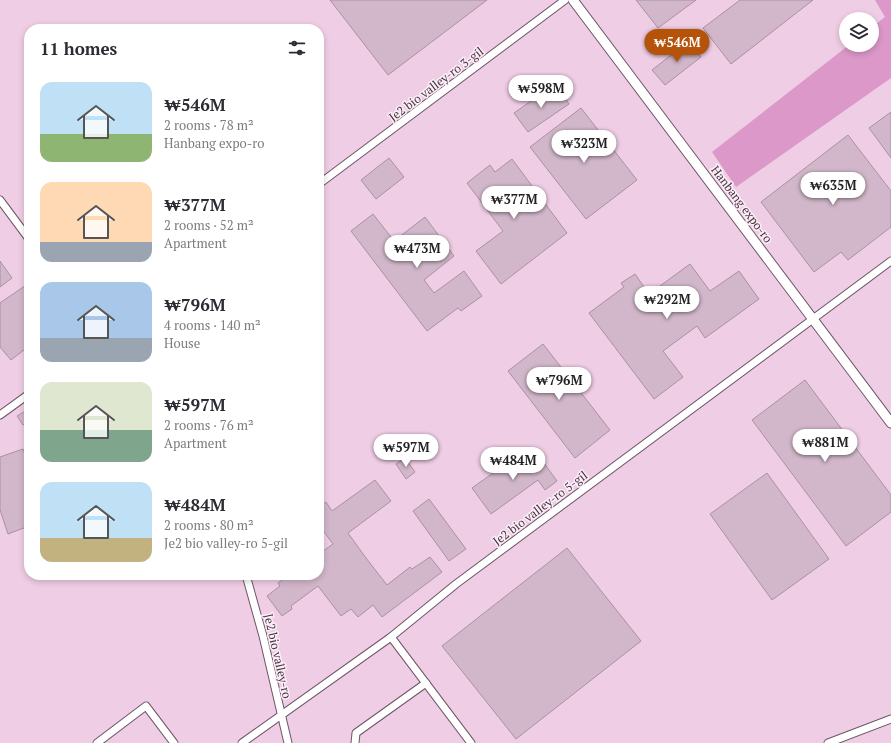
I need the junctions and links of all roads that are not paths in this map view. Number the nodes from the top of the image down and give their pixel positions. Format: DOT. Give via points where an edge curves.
graph roads {
  1 [pos="565,0"];
  2 [pos="573,0"];
  3 [pos="324,180"];
  4 [pos="0,200"];
  5 [pos="24,232"];
  6 [pos="891,261"];
  7 [pos="813,319"];
  8 [pos="24,397"];
  9 [pos="0,414"];
  10 [pos="891,423"];
  11 [pos="247,580"];
  12 [pos="391,637"];
  13 [pos="426,683"];
  14 [pos="280,714"];
  15 [pos="891,719"];
  16 [pos="97,743"];
  17 [pos="174,743"];
  18 [pos="242,743"];
  19 [pos="288,743"];
  20 [pos="355,743"];
  21 [pos="471,743"];
  22 [pos="828,743"];
  1 -- 3 [label="street, Je2 bio valley-ro 3-gil"];
  2 -- 7 [label="street, Hanbang expo-ro"];
  4 -- 5 [label="street"];
  6 -- 7 [label="street, Je2 bio valley-ro 5-gil"];
  7 -- 10 [label="street, Hanbang expo-ro"];
  7 -- 12 [label="street, Je2 bio valley-ro 5-gil" via="456,584"];
  8 -- 9 [label="street"];
  11 -- 14 [label="street, Je2 bio valley-ro"];
  12 -- 13 [label="street"];
  12 -- 14 [label="street, Je2 bio valley-ro 5-gil"];
  13 -- 20 [label="street" via="356,733"];
  13 -- 21 [label="street"];
  14 -- 18 [label="street, Je2 bio valley-ro 5-gil"];
  14 -- 19 [label="street, Je2 bio valley-ro"];
  15 -- 22 [label="street"];
  16 -- 17 [label="street" via="146,706"];
}
